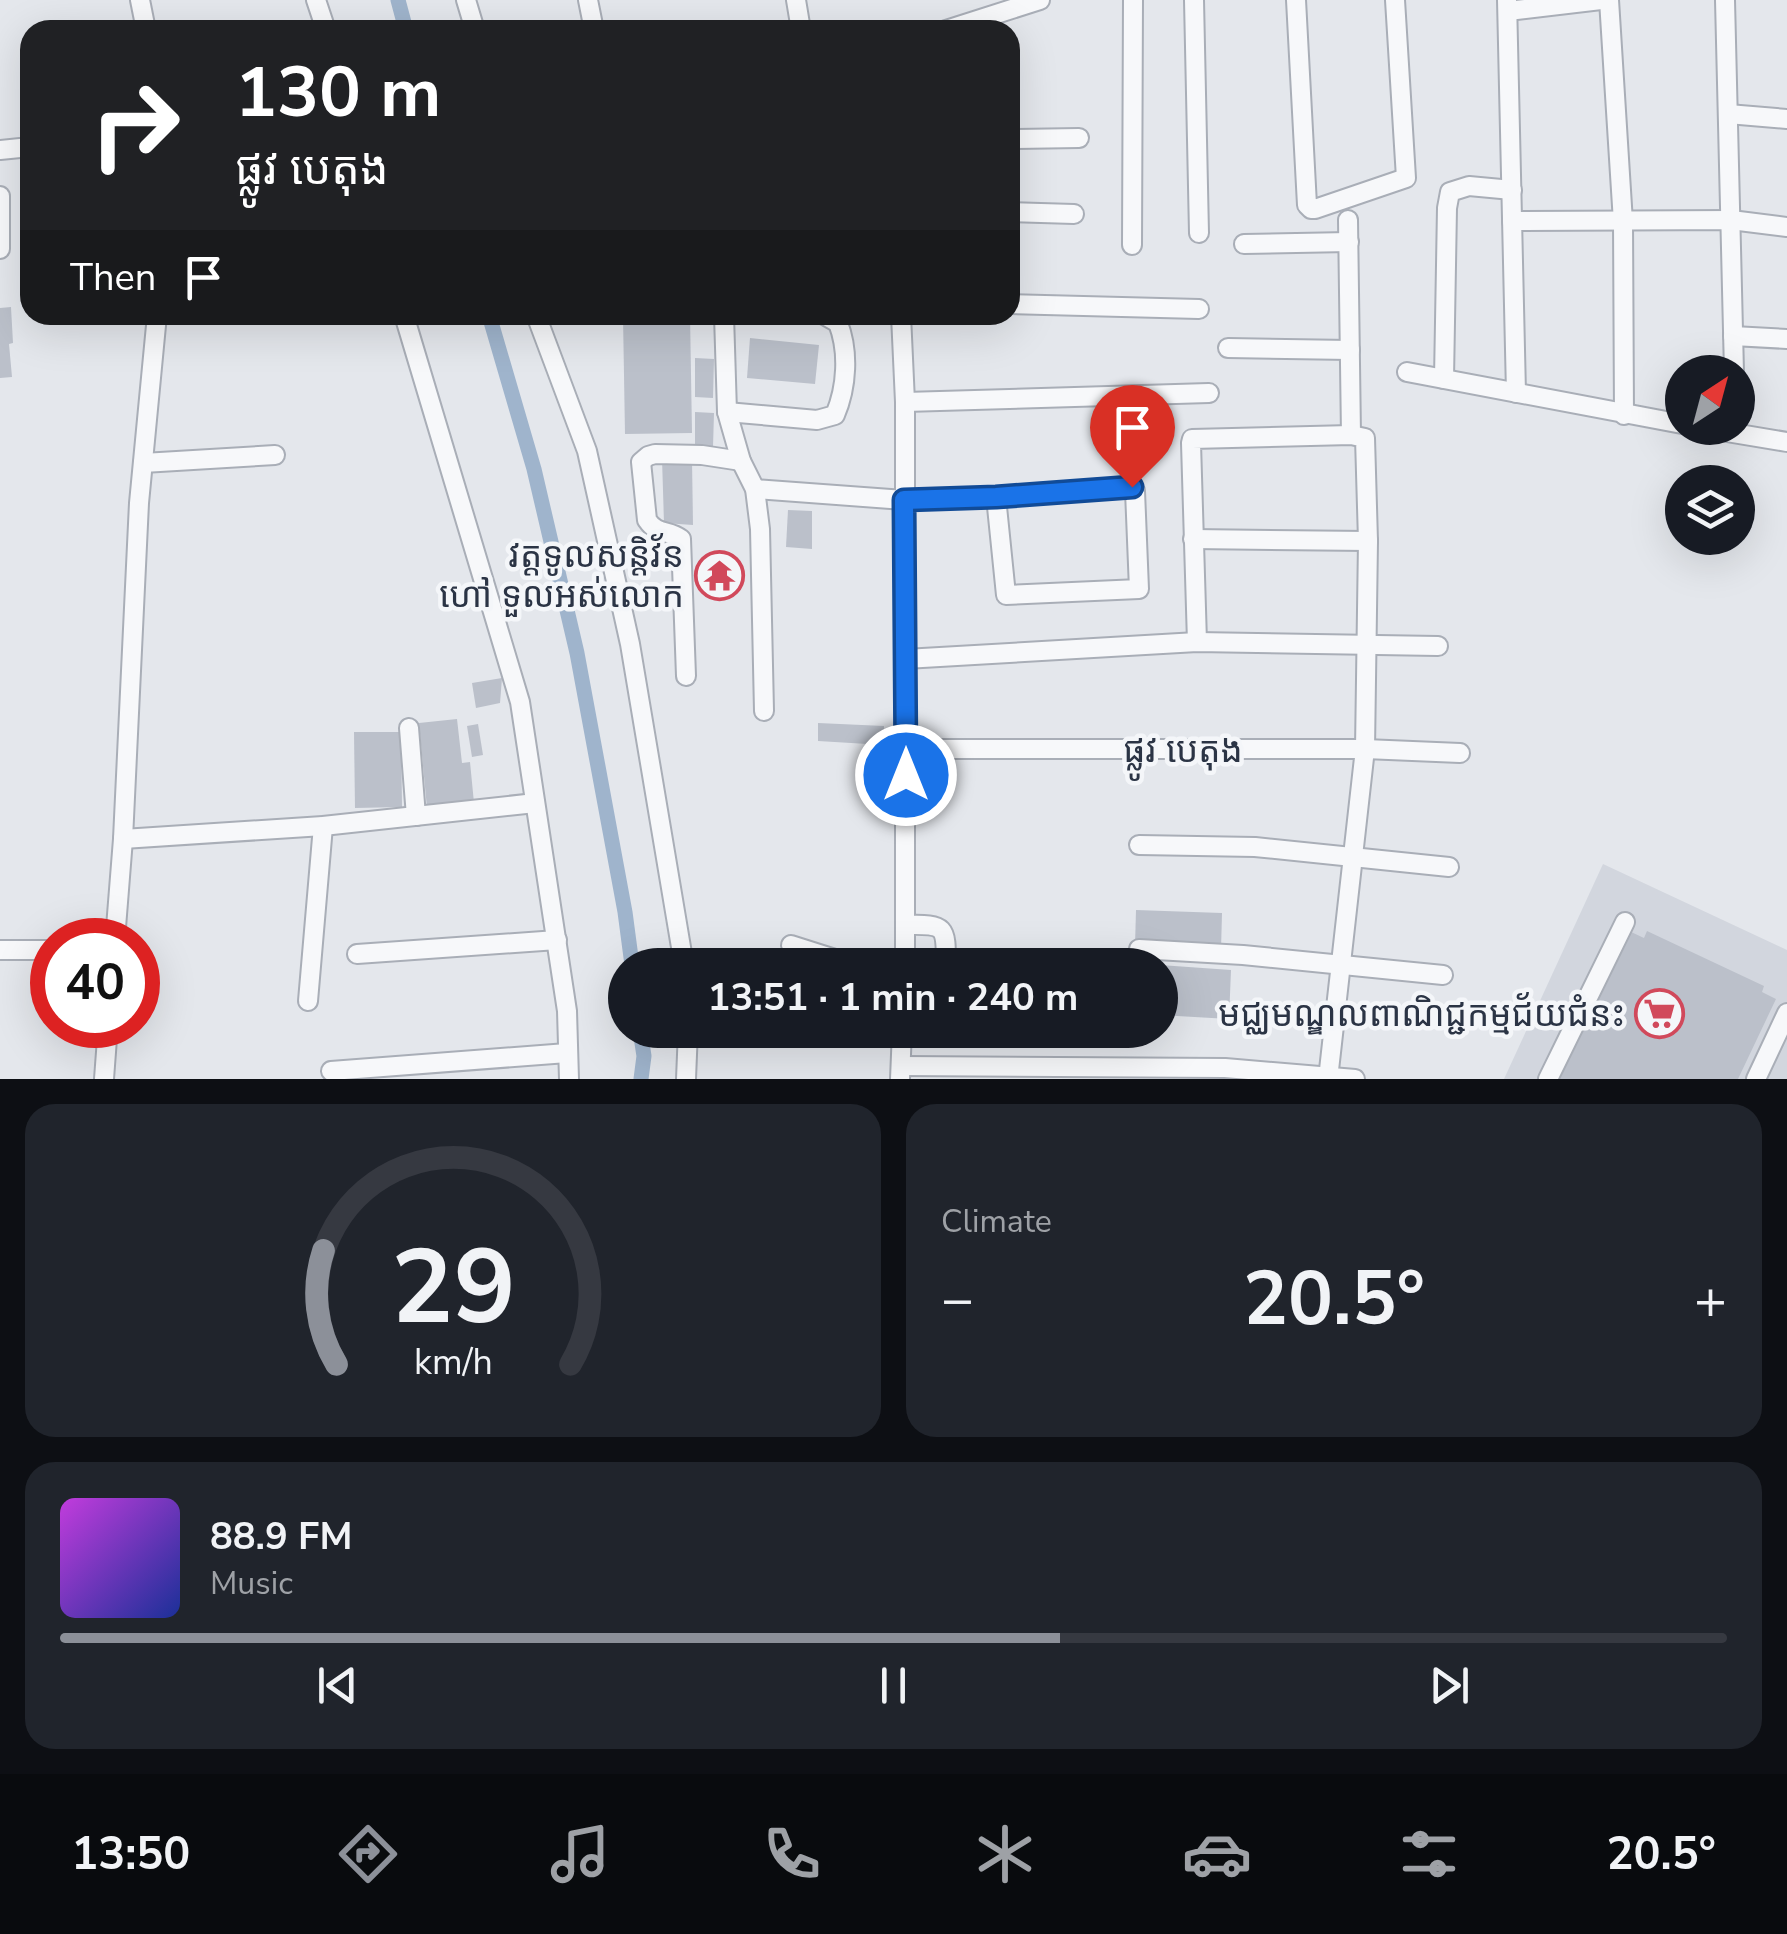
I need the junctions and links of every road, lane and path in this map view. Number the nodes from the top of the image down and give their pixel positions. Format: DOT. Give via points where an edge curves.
graph roads {
  1 [pos="1040,0"];
  2 [pos="1133,0"];
  3 [pos="1194,0"];
  4 [pos="1296,0"];
  5 [pos="1394,0"];
  6 [pos="1601,0"];
  7 [pos="1609,0"];
  8 [pos="1725,0"];
  9 [pos="1507,5"];
  10 [pos="977,20"];
  11 [pos="1728,114"];
  12 [pos="1787,119"];
  13 [pos="1078,138"];
  14 [pos="1020,140"];
  15 [pos="1512,190"];
  16 [pos="0,196"];
  17 [pos="1020,212"];
  18 [pos="1074,214"];
  19 [pos="1348,220"];
  20 [pos="1512,220"];
  21 [pos="1731,220"];
  22 [pos="1623,222"];
  23 [pos="1787,227"];
  24 [pos="1199,233"];
  25 [pos="1349,242"];
  26 [pos="1244,244"];
  27 [pos="1132,245"];
  28 [pos="0,249"];
  29 [pos="1020,304"];
  30 [pos="1200,309"];
  31 [pos="156,325"];
  32 [pos="407,325"];
  33 [pos="540,325"];
  34 [pos="724,325"];
  35 [pos="839,325"];
  36 [pos="901,325"];
  37 [pos="1733,336"];
  38 [pos="1787,339"];
  39 [pos="1228,348"];
  40 [pos="1350,350"];
  41 [pos="1734,355"];
  42 [pos="1407,372"];
  43 [pos="1444,379"];
  44 [pos="1209,393"];
  45 [pos="1516,393"];
  46 [pos="905,402"];
  47 [pos="727,412"];
  48 [pos="1624,414"];
  49 [pos="1665,421"];
  50 [pos="1755,435"];
  51 [pos="1351,436"];
  52 [pos="1787,442"];
  53 [pos="275,455"];
  54 [pos="742,461"];
  55 [pos="142,463"];
  56 [pos="755,489"];
  57 [pos="996,497"];
  58 [pos="904,500"];
  59 [pos="1193,540"];
  60 [pos="1368,541"];
  61 [pos="1197,642"];
  62 [pos="1366,644"];
  63 [pos="1438,646"];
  64 [pos="905,659"];
  65 [pos="686,676"];
  66 [pos="764,711"];
  67 [pos="409,728"];
  68 [pos="906,749"];
  69 [pos="1366,749"];
  70 [pos="1460,753"];
  71 [pos="534,804"];
  72 [pos="416,816"];
  73 [pos="323,826"];
  74 [pos="122,839"];
  75 [pos="1139,845"];
  76 [pos="1353,858"];
  77 [pos="1449,868"];
  78 [pos="116,918"];
  79 [pos="1625,922"];
  80 [pos="906,925"];
  81 [pos="556,940"];
  82 [pos="790,944"];
  83 [pos="681,948"];
  84 [pos="802,948"];
  85 [pos="905,948"];
  86 [pos="946,948"];
  87 [pos="0,950"];
  88 [pos="30,950"];
  89 [pos="1178,951"];
  90 [pos="357,954"];
  91 [pos="1341,966"];
  92 [pos="1443,975"];
  93 [pos="308,1001"];
  94 [pos="1787,1013"];
  95 [pos="106,1048"];
  96 [pos="687,1048"];
  97 [pos="902,1048"];
  98 [pos="567,1053"];
  99 [pos="331,1071"];
  100 [pos="901,1073"];
  101 [pos="1328,1078"];
  102 [pos="104,1079"];
  103 [pos="568,1079"];
  104 [pos="686,1079"];
  105 [pos="1355,1079"];
  106 [pos="1548,1079"];
  107 [pos="1756,1079"];
  1 -- 10 [label="street"];
  2 -- 27 [label="street"];
  3 -- 24 [label="street"];
  4 -- 5 [label="street" via="1307,205 1316,210 1406,178"];
  6 -- 9 [label="street"];
  7 -- 22 [label="street"];
  8 -- 11 [label="street"];
  9 -- 15 [label="street"];
  11 -- 12 [label="street"];
  11 -- 21 [label="street"];
  13 -- 14 [label="street"];
  15 -- 20 [label="street"];
  15 -- 43 [label="street" via="1469,186 1450,192"];
  16 -- 28 [label="street"];
  17 -- 18 [label="street"];
  19 -- 25 [label="street"];
  20 -- 22 [label="street"];
  20 -- 45 [label="street"];
  21 -- 22 [label="street"];
  21 -- 23 [label="street"];
  21 -- 37 [label="street"];
  22 -- 48 [label="street"];
  25 -- 26 [label="street"];
  25 -- 40 [label="street"];
  29 -- 30 [label="street"];
  31 -- 55 [label="street"];
  32 -- 71 [label="street" via="520,702"];
  33 -- 83 [label="street" via="586,451 630,644"];
  34 -- 47 [label="street"];
  35 -- 47 [label="street" via="846,342 836,415 817,420"];
  36 -- 46 [label="street"];
  37 -- 38 [label="street"];
  37 -- 41 [label="street"];
  39 -- 40 [label="street"];
  40 -- 51 [label="street"];
  42 -- 43 [label="street"];
  43 -- 45 [label="street"];
  44 -- 46 [label="street"];
  45 -- 48 [label="street"];
  46 -- 58 [label="street"];
  47 -- 54 [label="street"];
  48 -- 49 [label="street"];
  50 -- 52 [label="street"];
  51 -- 59 [label="street" via="1192,439"];
  51 -- 60 [label="street" via="1365,438"];
  53 -- 55 [label="street"];
  54 -- 56 [label="street"];
  54 -- 65 [label="street" via="655,454 642,462 646,520 658,532 681,538"];
  55 -- 74 [label="street"];
  56 -- 58 [label="street"];
  56 -- 66 [label="street"];
  57 -- 57 [label="street" via="1006,595 1140,586 1134,488"];
  57 -- 58 [label="street"];
  58 -- 64 [label="street"];
  59 -- 60 [label="street"];
  59 -- 61 [label="street"];
  60 -- 62 [label="street"];
  61 -- 62 [label="street"];
  61 -- 64 [label="street"];
  62 -- 63 [label="street"];
  62 -- 69 [label="street"];
  64 -- 68 [label="street"];
  67 -- 72 [label="street"];
  68 -- 69 [label="street, ផ្លូវ បេតុង"];
  68 -- 80 [label="street"];
  69 -- 70 [label="street, ផ្លូវ បេតុង"];
  69 -- 76 [label="street"];
  71 -- 72 [label="street"];
  71 -- 81 [label="street"];
  72 -- 73 [label="street"];
  73 -- 74 [label="street"];
  73 -- 93 [label="street"];
  74 -- 78 [label="street"];
  75 -- 76 [label="street" via="1255,846"];
  76 -- 77 [label="street"];
  76 -- 91 [label="street"];
  79 -- 106 [label="street"];
  80 -- 85 [label="street"];
  80 -- 86 [label="street" via="933,924"];
  81 -- 90 [label="street"];
  81 -- 98 [label="street"];
  82 -- 84 [label="street"];
  87 -- 88 [label="street"];
  89 -- 91 [label="street"];
  91 -- 92 [label="street"];
  91 -- 101 [label="street"];
  94 -- 107 [label="street"];
  95 -- 102 [label="street"];
  96 -- 104 [label="street"];
  97 -- 100 [label="street"];
  98 -- 99 [label="street"];
  98 -- 103 [label="street"];
  100 -- 101 [label="street" via="1226,1068"];
  101 -- 105 [label="street"];
}
